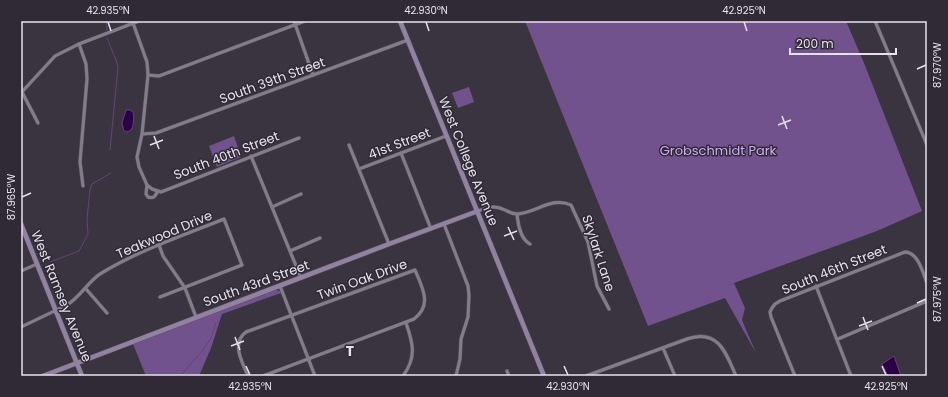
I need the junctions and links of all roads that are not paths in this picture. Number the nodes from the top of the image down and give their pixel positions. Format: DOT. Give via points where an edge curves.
graph roads {
  1 [pos="139,21"];
  2 [pos="305,21"];
  3 [pos="400,21"];
  4 [pos="875,21"];
  5 [pos="133,23"];
  6 [pos="295,23"];
  7 [pos="408,40"];
  8 [pos="79,44"];
  9 [pos="148,75"];
  10 [pos="313,75"];
  11 [pos="22,93"];
  12 [pos="38,124"];
  13 [pos="142,134"];
  14 [pos="446,136"];
  15 [pos="299,138"];
  16 [pos="349,145"];
  17 [pos="927,145"];
  18 [pos="401,153"];
  19 [pos="251,156"];
  20 [pos="359,169"];
  21 [pos="147,184"];
  22 [pos="83,186"];
  23 [pos="160,191"];
  24 [pos="301,194"];
  25 [pos="272,207"];
  26 [pos="478,212"];
  27 [pos="518,214"];
  28 [pos="21,224"];
  29 [pos="444,224"];
  30 [pos="431,228"];
  31 [pos="320,238"];
  32 [pos="159,244"];
  33 [pos="389,244"];
  34 [pos="530,244"];
  35 [pos="290,251"];
  36 [pos="37,264"];
  37 [pos="21,270"];
  38 [pos="301,278"];
  39 [pos="927,284"];
  40 [pos="280,286"];
  41 [pos="816,286"];
  42 [pos="185,288"];
  43 [pos="86,289"];
  44 [pos="160,297"];
  45 [pos="927,301"];
  46 [pos="609,309"];
  47 [pos="56,310"];
  48 [pos="106,313"];
  49 [pos="292,315"];
  50 [pos="196,317"];
  51 [pos="406,323"];
  52 [pos="21,327"];
  53 [pos="838,339"];
  54 [pos="663,348"];
  55 [pos="308,360"];
  56 [pos="77,364"];
  57 [pos="507,371"];
  58 [pos="43,376"];
  59 [pos="82,376"];
  60 [pos="248,376"];
  61 [pos="264,376"];
  62 [pos="315,376"];
  63 [pos="403,376"];
  64 [pos="456,376"];
  65 [pos="509,376"];
  66 [pos="544,376"];
  67 [pos="586,376"];
  68 [pos="675,376"];
  69 [pos="736,376"];
  70 [pos="795,376"];
  71 [pos="851,376"];
  1 -- 5 [label="street"];
  2 -- 6 [label="street"];
  3 -- 7 [label="street, West College Avenue"];
  4 -- 17 [label="street"];
  5 -- 8 [label="street"];
  5 -- 9 [label="street" via="147,62"];
  6 -- 9 [label="street" via="159,76"];
  6 -- 10 [label="street"];
  7 -- 10 [label="street, South 39th Street"];
  7 -- 14 [label="street, West College Avenue"];
  8 -- 11 [label="street" via="55,56"];
  8 -- 22 [label="street" via="86,64 87,79 80,162"];
  9 -- 13 [label="street"];
  10 -- 13 [label="street, South 39th Street" via="156,133"];
  11 -- 12 [label="street"];
  13 -- 21 [label="street" via="137,157"];
  14 -- 18 [label="street, 41st Street"];
  14 -- 26 [label="street, West College Avenue"];
  15 -- 19 [label="street, South 40th Street"];
  16 -- 20 [label="street"];
  18 -- 20 [label="street, 41st Street"];
  18 -- 30 [label="street"];
  19 -- 23 [label="street, South 40th Street"];
  19 -- 25 [label="street"];
  20 -- 33 [label="street"];
  21 -- 23 [label="street" via="152,189"];
  21 -- 23 [label="street" via="148,197 154,197"];
  24 -- 25 [label="street"];
  25 -- 35 [label="street"];
  26 -- 27 [label="street" via="492,206"];
  26 -- 29 [label="street, South 43rd Street"];
  26 -- 66 [label="street, West College Avenue"];
  27 -- 34 [label="street" via="521,233"];
  27 -- 46 [label="street, Skylark Lane" via="561,201 571,205 588,242 597,286"];
  28 -- 36 [label="street, West Ramsey Avenue"];
  29 -- 30 [label="street, South 43rd Street"];
  29 -- 64 [label="street" via="468,286 469,295 468,318 461,339"];
  30 -- 33 [label="street, South 43rd Street"];
  31 -- 35 [label="street"];
  32 -- 42 [label="street" via="163,256"];
  32 -- 42 [label="street, Teakwood Drive" via="224,219 242,265"];
  32 -- 43 [label="street, Teakwood Drive" via="130,256 98,275"];
  33 -- 38 [label="street, South 43rd Street"];
  35 -- 38 [label="street"];
  36 -- 37 [label="street"];
  36 -- 47 [label="street, West Ramsey Avenue"];
  38 -- 40 [label="street, South 43rd Street"];
  39 -- 41 [label="street, South 46th Street" via="916,258 905,252"];
  40 -- 49 [label="street"];
  40 -- 50 [label="street, South 43rd Street"];
  41 -- 53 [label="street"];
  41 -- 70 [label="street, South 46th Street" via="780,301 770,312"];
  42 -- 44 [label="street"];
  42 -- 50 [label="street"];
  43 -- 47 [label="street, Teakwood Drive" via="73,301"];
  43 -- 48 [label="street"];
  45 -- 53 [label="street"];
  47 -- 52 [label="street, Teakwood Drive"];
  47 -- 56 [label="street, West Ramsey Avenue"];
  49 -- 51 [label="street, Twin Oak Drive" via="415,270 425,292 425,304 419,316"];
  49 -- 55 [label="street"];
  49 -- 60 [label="street" via="246,332 240,339 238,351"];
  50 -- 56 [label="street, South 43rd Street"];
  51 -- 55 [label="street, Twin Oak Drive"];
  51 -- 63 [label="street" via="413,348 409,367"];
  53 -- 71 [label="street"];
  54 -- 67 [label="street"];
  54 -- 68 [label="street"];
  54 -- 69 [label="street" via="694,337 710,338 724,350"];
  55 -- 61 [label="street, Twin Oak Drive"];
  55 -- 62 [label="street"];
  56 -- 58 [label="street, South 43rd Street"];
  56 -- 59 [label="street, West Ramsey Avenue"];
  57 -- 65 [label="street"];
}
